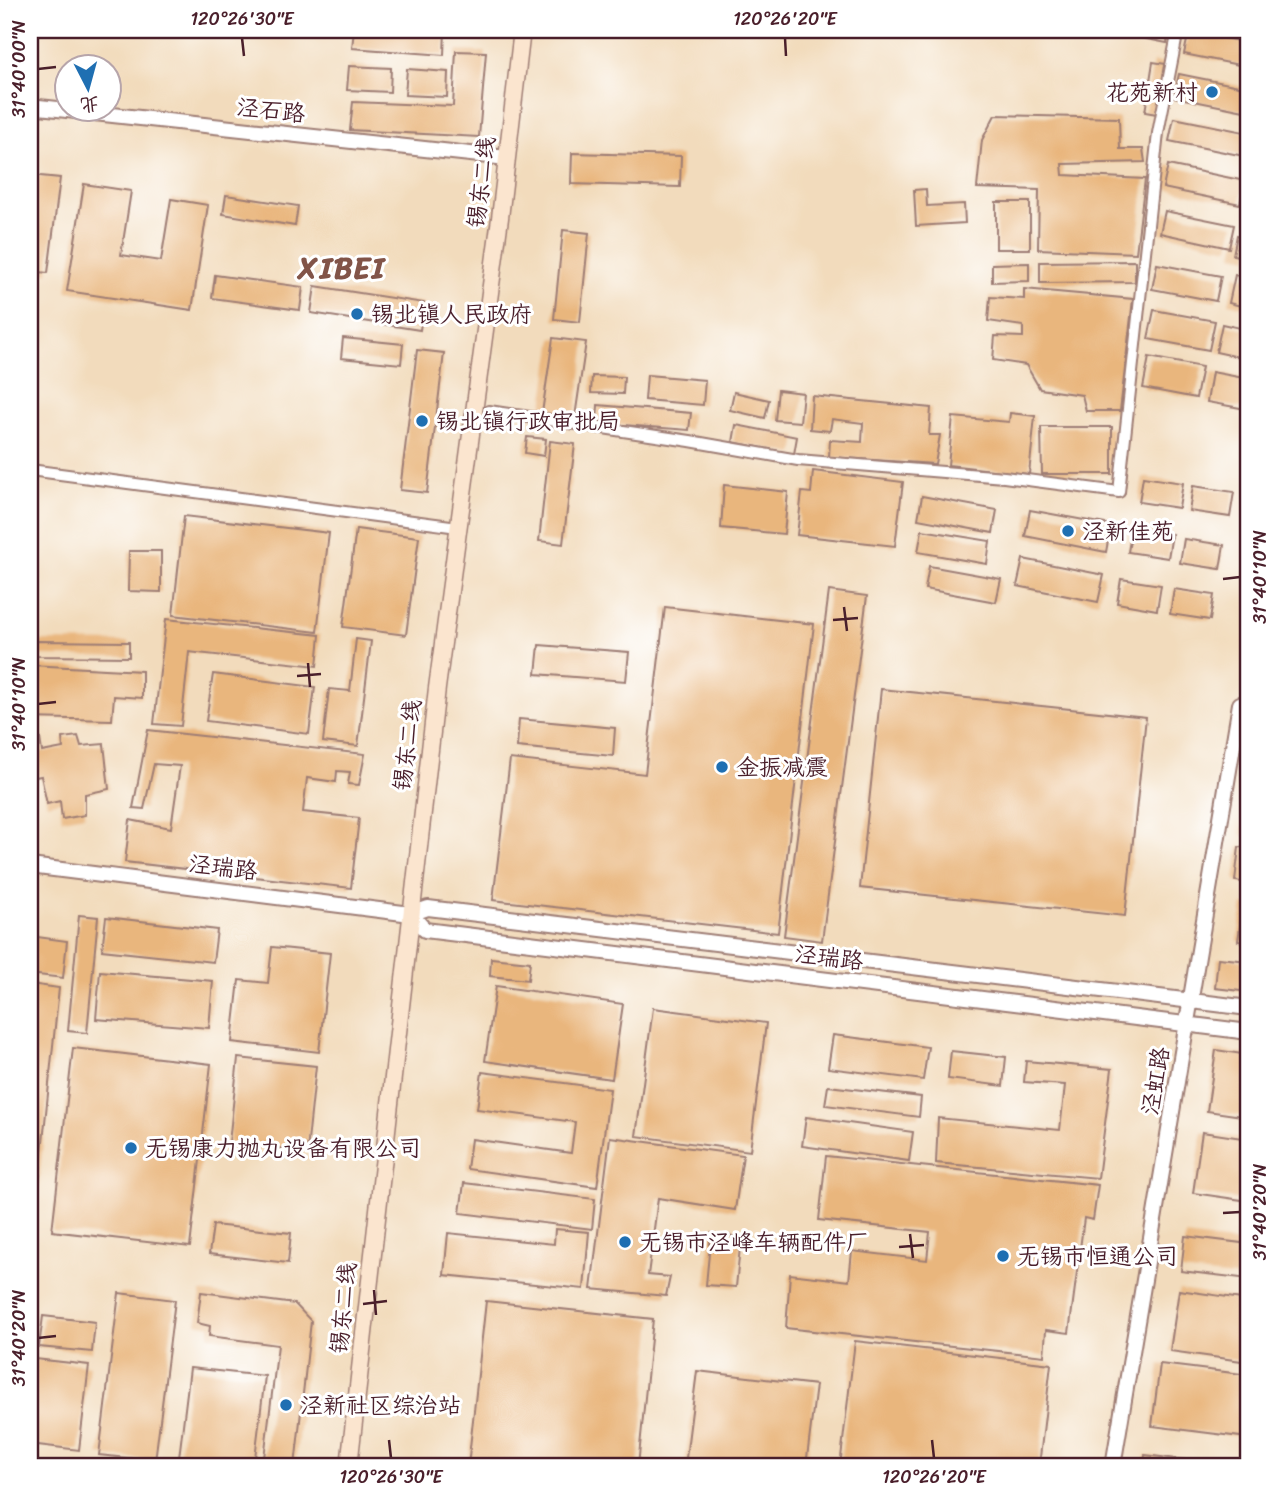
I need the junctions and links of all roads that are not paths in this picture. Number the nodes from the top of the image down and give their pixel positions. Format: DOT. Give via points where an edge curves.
graph roads {
  1 [pos="522,30"];
  2 [pos="1178,30"];
  3 [pos="30,106"];
  4 [pos="507,158"];
  5 [pos="489,411"];
  6 [pos="30,470"];
  7 [pos="458,527"];
  8 [pos="1240,704"];
  9 [pos="30,866"];
  10 [pos="411,914"];
  11 [pos="1191,1001"];
  12 [pos="1249,1008"];
  13 [pos="1187,1024"];
  14 [pos="1249,1032"];
  15 [pos="349,1466"];
  16 [pos="1113,1466"];
  1 -- 4 [label="main road, 锡东二线"];
  2 -- 5 [label="street" via="1158,133 1119,492 1004,477 798,460"];
  3 -- 4 [label="street, 泾石路"];
  4 -- 7 [label="main road, 锡东二线"];
  6 -- 7 [label="street"];
  7 -- 10 [label="main road, 锡东二线"];
  8 -- 11 [label="street, 泾虹路"];
  9 -- 10 [label="street, 泾瑞路"];
  10 -- 11 [label="street, 泾瑞路" via="428,908"];
  10 -- 13 [label="street, 泾瑞路" via="425,930"];
  10 -- 15 [label="main road, 锡东二线"];
  11 -- 12 [label="street, 泾瑞路"];
  11 -- 13 [label="street, 泾虹路"];
  13 -- 14 [label="street, 泾瑞路"];
  13 -- 16 [label="street, 泾虹路"];
}
